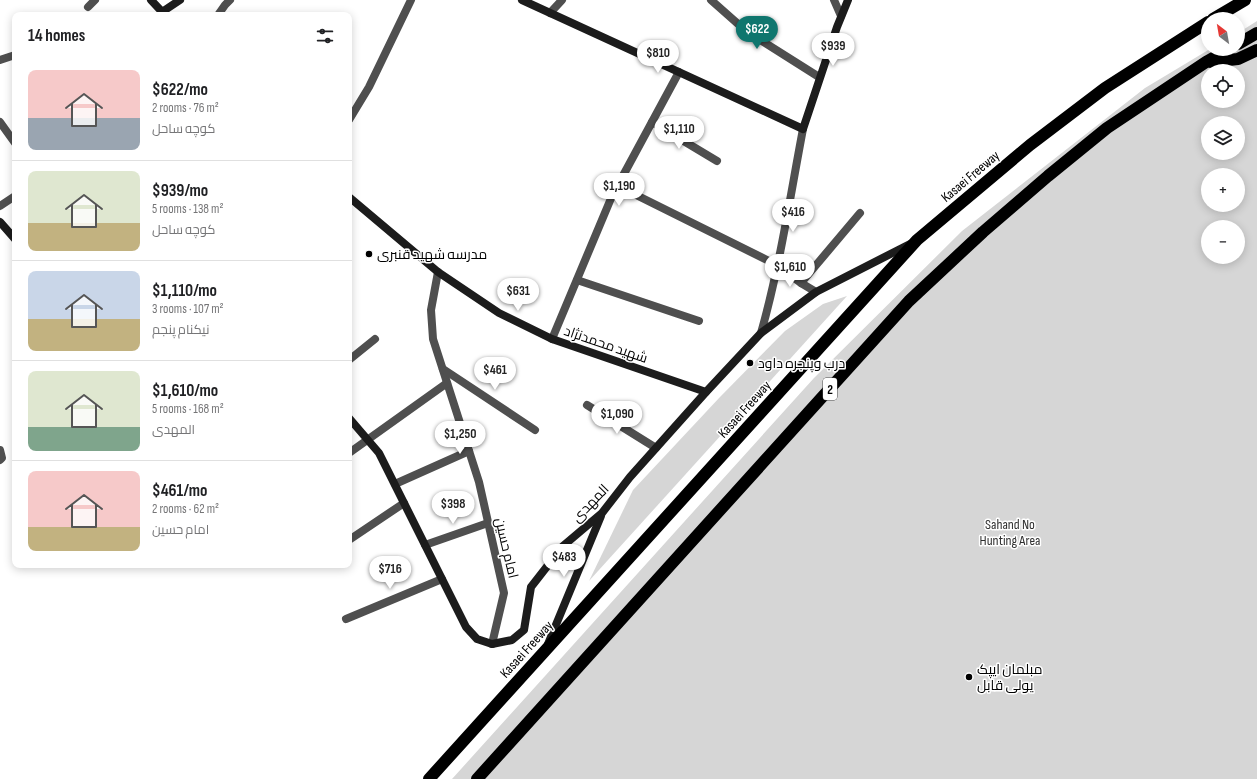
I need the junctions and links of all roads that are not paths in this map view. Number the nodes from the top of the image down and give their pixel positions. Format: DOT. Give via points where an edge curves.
graph roads {
  1 [pos="95,0"];
  2 [pos="152,0"];
  3 [pos="180,0"];
  4 [pos="230,0"];
  5 [pos="411,0"];
  6 [pos="522,0"];
  7 [pos="562,0"];
  8 [pos="711,0"];
  9 [pos="834,0"];
  10 [pos="848,0"];
  11 [pos="1236,0"];
  12 [pos="1245,0"];
  13 [pos="88,7"];
  14 [pos="162,12"];
  15 [pos="164,12"];
  16 [pos="220,12"];
  17 [pos="1221,12"];
  18 [pos="1224,12"];
  19 [pos="550,13"];
  20 [pos="841,16"];
  21 [pos="1201,26"];
  22 [pos="1257,33"];
  23 [pos="1245,40"];
  24 [pos="1257,50"];
  25 [pos="12,56"];
  26 [pos="1217,56"];
  27 [pos="0,60"];
  28 [pos="1206,62"];
  29 [pos="679,72"];
  30 [pos="819,77"];
  31 [pos="352,115"];
  32 [pos="0,122"];
  33 [pos="652,122"];
  34 [pos="803,129"];
  35 [pos="12,139"];
  36 [pos="716,161"];
  37 [pos="618,186"];
  38 [pos="12,198"];
  39 [pos="352,200"];
  40 [pos="0,206"];
  41 [pos="860,213"];
  42 [pos="0,222"];
  43 [pos="12,236"];
  44 [pos="918,240"];
  45 [pos="777,265"];
  46 [pos="438,272"];
  47 [pos="577,280"];
  48 [pos="801,283"];
  49 [pos="816,292"];
  50 [pos="699,321"];
  51 [pos="761,332"];
  52 [pos="375,338"];
  53 [pos="552,339"];
  54 [pos="352,357"];
  55 [pos="443,369"];
  56 [pos="447,383"];
  57 [pos="706,392"];
  58 [pos="587,406"];
  59 [pos="352,421"];
  60 [pos="535,430"];
  61 [pos="368,440"];
  62 [pos="656,448"];
  63 [pos="0,450"];
  64 [pos="352,451"];
  65 [pos="469,451"];
  66 [pos="0,460"];
  67 [pos="395,484"];
  68 [pos="404,503"];
  69 [pos="602,513"];
  70 [pos="488,523"];
  71 [pos="352,538"];
  72 [pos="425,545"];
  73 [pos="442,579"];
  74 [pos="346,619"];
  75 [pos="492,644"];
  76 [pos="545,651"];
  77 [pos="429,779"];
  78 [pos="477,779"];
  1 -- 13 [label="street"];
  2 -- 14 [label="street"];
  3 -- 15 [label="street"];
  4 -- 16 [label="street"];
  5 -- 31 [label="street"];
  6 -- 19 [label="street"];
  7 -- 19 [label="street"];
  8 -- 30 [label="street" via="746,31"];
  9 -- 20 [label="street"];
  10 -- 20 [label="street"];
  11 -- 17 [label="highway"];
  12 -- 18 [label="highway, Kasaei Freeway"];
  19 -- 29 [label="street"];
  20 -- 30 [label="street"];
  21 -- 44 [label="highway, Kasaei Freeway" via="1105,88 1030,144"];
  22 -- 23 [label="highway"];
  24 -- 28 [label="highway" via="1238,59"];
  25 -- 27 [label="street"];
  26 -- 28 [label="highway, 2"];
  28 -- 78 [label="highway, 2" via="1107,128 983,232 909,301"];
  29 -- 33 [label="street"];
  29 -- 34 [label="street"];
  30 -- 34 [label="street"];
  32 -- 35 [label="street"];
  33 -- 36 [label="street"];
  33 -- 37 [label="street"];
  34 -- 45 [label="street"];
  37 -- 45 [label="street"];
  37 -- 47 [label="street"];
  38 -- 40 [label="street"];
  39 -- 46 [label="street, شهید محمدنژاد"];
  41 -- 48 [label="street"];
  42 -- 43 [label="street"];
  44 -- 49 [label="street, المهدی"];
  44 -- 76 [label="highway, Kasaei Freeway"];
  45 -- 48 [label="street"];
  45 -- 51 [label="street"];
  46 -- 53 [label="street, شهید محمدنژاد" via="499,314"];
  46 -- 55 [label="street, امام حسین" via="431,310 433,339"];
  47 -- 50 [label="street"];
  47 -- 53 [label="street"];
  48 -- 49 [label="street"];
  49 -- 51 [label="street, المهدی"];
  51 -- 57 [label="street, المهدی"];
  52 -- 54 [label="street"];
  53 -- 57 [label="street, شهید محمدنژاد"];
  55 -- 56 [label="street, امام حسین"];
  55 -- 60 [label="street"];
  56 -- 61 [label="street"];
  56 -- 65 [label="street, امام حسین"];
  57 -- 62 [label="street, المهدی"];
  58 -- 62 [label="street"];
  59 -- 61 [label="street"];
  61 -- 64 [label="street"];
  61 -- 67 [label="street" via="379,453"];
  62 -- 69 [label="street, المهدی"];
  63 -- 66 [label="street"];
  65 -- 67 [label="street"];
  65 -- 70 [label="street, امام حسین"];
  67 -- 68 [label="street"];
  68 -- 71 [label="street"];
  68 -- 72 [label="street"];
  69 -- 75 [label="street, المهدی" via="564,546 531,587 524,630 512,640"];
  69 -- 76 [label="street"];
  70 -- 72 [label="street"];
  70 -- 75 [label="street, امام حسین" via="504,593"];
  72 -- 73 [label="street"];
  73 -- 74 [label="street"];
  73 -- 75 [label="street" via="466,627 476,639"];
  76 -- 77 [label="highway, Kasaei Freeway"];
}
